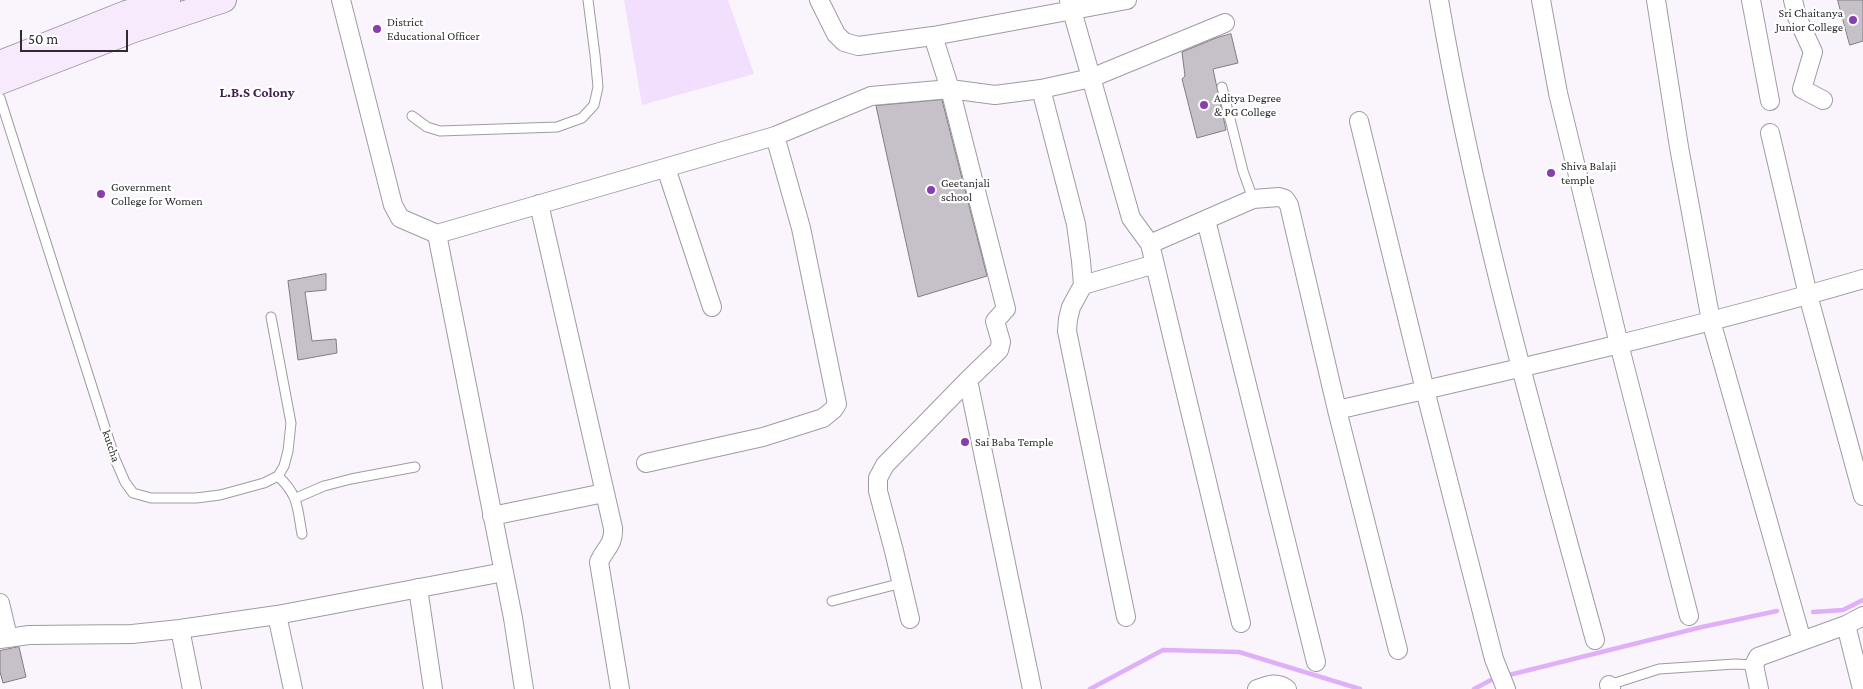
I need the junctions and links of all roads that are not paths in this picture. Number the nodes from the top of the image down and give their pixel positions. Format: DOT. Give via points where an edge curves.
graph roads {
  1 [pos="168,0"];
  2 [pos="224,0"];
  3 [pos="341,0"];
  4 [pos="588,0"];
  5 [pos="819,0"];
  6 [pos="1127,0"];
  7 [pos="1440,0"];
  8 [pos="1542,0"];
  9 [pos="1656,0"];
  10 [pos="1751,0"];
  11 [pos="1793,0"];
  12 [pos="1071,5"];
  13 [pos="125,7"];
  14 [pos="1225,23"];
  15 [pos="106,31"];
  16 [pos="933,36"];
  17 [pos="0,63"];
  18 [pos="1091,78"];
  19 [pos="0,82"];
  20 [pos="1222,87"];
  21 [pos="950,89"];
  22 [pos="1041,89"];
  23 [pos="0,98"];
  24 [pos="1823,100"];
  25 [pos="1770,101"];
  26 [pos="412,116"];
  27 [pos="1359,121"];
  28 [pos="1770,133"];
  29 [pos="775,136"];
  30 [pos="666,168"];
  31 [pos="1251,195"];
  32 [pos="539,204"];
  33 [pos="1206,220"];
  34 [pos="437,234"];
  35 [pos="1144,236"];
  36 [pos="1155,264"];
  37 [pos="1863,279"];
  38 [pos="1083,284"];
  39 [pos="1808,295"];
  40 [pos="712,307"];
  41 [pos="272,317"];
  42 [pos="1711,321"];
  43 [pos="1619,344"];
  44 [pos="1520,368"];
  45 [pos="968,380"];
  46 [pos="1425,390"];
  47 [pos="1336,410"];
  48 [pos="646,464"];
  49 [pos="415,466"];
  50 [pos="278,476"];
  51 [pos="604,493"];
  52 [pos="1863,496"];
  53 [pos="296,498"];
  54 [pos="492,516"];
  55 [pos="302,534"];
  56 [pos="504,572"];
  57 [pos="900,583"];
  58 [pos="418,588"];
  59 [pos="832,601"];
  60 [pos="0,603"];
  61 [pos="277,614"];
  62 [pos="1689,616"];
  63 [pos="1863,616"];
  64 [pos="1126,617"];
  65 [pos="910,619"];
  66 [pos="1241,623"];
  67 [pos="1846,625"];
  68 [pos="180,629"];
  69 [pos="4,638"];
  70 [pos="1595,640"];
  71 [pos="1802,641"];
  72 [pos="1398,650"];
  73 [pos="1316,662"];
  74 [pos="1754,665"];
  75 [pos="1610,687"];
  76 [pos="192,689"];
  77 [pos="293,689"];
  78 [pos="434,689"];
  79 [pos="524,689"];
  80 [pos="620,689"];
  81 [pos="1032,689"];
  82 [pos="1257,689"];
  83 [pos="1287,689"];
  84 [pos="1506,689"];
  85 [pos="1759,689"];
  86 [pos="1862,689"];
  1 -- 13 [label="main road"];
  2 -- 15 [label="main road"];
  3 -- 34 [label="street" via="393,205 400,218"];
  4 -- 26 [label="lane" via="598,87 594,105 582,118 557,127 440,131 427,127"];
  5 -- 16 [label="street" via="836,34 844,42 858,46"];
  6 -- 12 [label="street"];
  7 -- 44 [label="street" via="1453,80"];
  8 -- 43 [label="street" via="1558,93"];
  9 -- 42 [label="street"];
  10 -- 25 [label="street"];
  11 -- 24 [label="street" via="1813,52 1802,89"];
  12 -- 16 [label="street"];
  12 -- 18 [label="street"];
  13 -- 15 [label="main road"];
  14 -- 18 [label="street"];
  15 -- 17 [label="main road"];
  15 -- 19 [label="main road"];
  16 -- 21 [label="street"];
  18 -- 22 [label="street"];
  18 -- 35 [label="street" via="1131,218"];
  20 -- 31 [label="lane"];
  21 -- 22 [label="street" via="995,95"];
  21 -- 29 [label="street" via="871,96"];
  21 -- 45 [label="street" via="1006,309 995,321 999,350"];
  22 -- 38 [label="street" via="1076,224"];
  23 -- 50 [label="lane, kutcha" via="115,459 133,493 169,500 196,498 220,495"];
  27 -- 46 [label="street"];
  28 -- 39 [label="street"];
  29 -- 30 [label="street"];
  29 -- 48 [label="street" via="801,228 837,404 823,418 763,437"];
  30 -- 32 [label="street"];
  30 -- 40 [label="street"];
  31 -- 33 [label="street"];
  31 -- 47 [label="street" via="1279,197 1289,205"];
  32 -- 34 [label="street"];
  32 -- 51 [label="street"];
  33 -- 35 [label="street"];
  33 -- 73 [label="street"];
  34 -- 54 [label="street"];
  35 -- 36 [label="street"];
  36 -- 38 [label="street"];
  36 -- 66 [label="street"];
  37 -- 39 [label="street"];
  38 -- 64 [label="street" via="1071,307 1067,332"];
  39 -- 42 [label="street"];
  39 -- 52 [label="street"];
  41 -- 50 [label="lane" via="291,423 288,450"];
  42 -- 43 [label="street"];
  42 -- 71 [label="street"];
  43 -- 44 [label="street"];
  43 -- 62 [label="street"];
  44 -- 46 [label="street"];
  44 -- 70 [label="street"];
  45 -- 57 [label="street" via="886,465 878,478 878,492"];
  45 -- 81 [label="street"];
  46 -- 47 [label="street"];
  46 -- 84 [label="street" via="1494,659"];
  47 -- 72 [label="street"];
  49 -- 53 [label="lane" via="324,486"];
  50 -- 53 [label="lane"];
  51 -- 54 [label="street"];
  51 -- 80 [label="street" via="613,539 599,562"];
  53 -- 55 [label="lane"];
  54 -- 56 [label="street"];
  56 -- 58 [label="street"];
  56 -- 79 [label="street"];
  57 -- 59 [label="lane"];
  57 -- 65 [label="street"];
  58 -- 61 [label="street"];
  58 -- 78 [label="street"];
  60 -- 69 [label="street"];
  61 -- 68 [label="street"];
  61 -- 77 [label="street"];
  63 -- 67 [label="street"];
  67 -- 71 [label="street"];
  67 -- 86 [label="street"];
  68 -- 69 [label="street" via="132,634"];
  68 -- 76 [label="street"];
  71 -- 74 [label="street" via="1758,657"];
  74 -- 75 [label="lane" via="1659,669"];
  74 -- 85 [label="street"];
  82 -- 83 [label="street" via="1275,683"];
}
